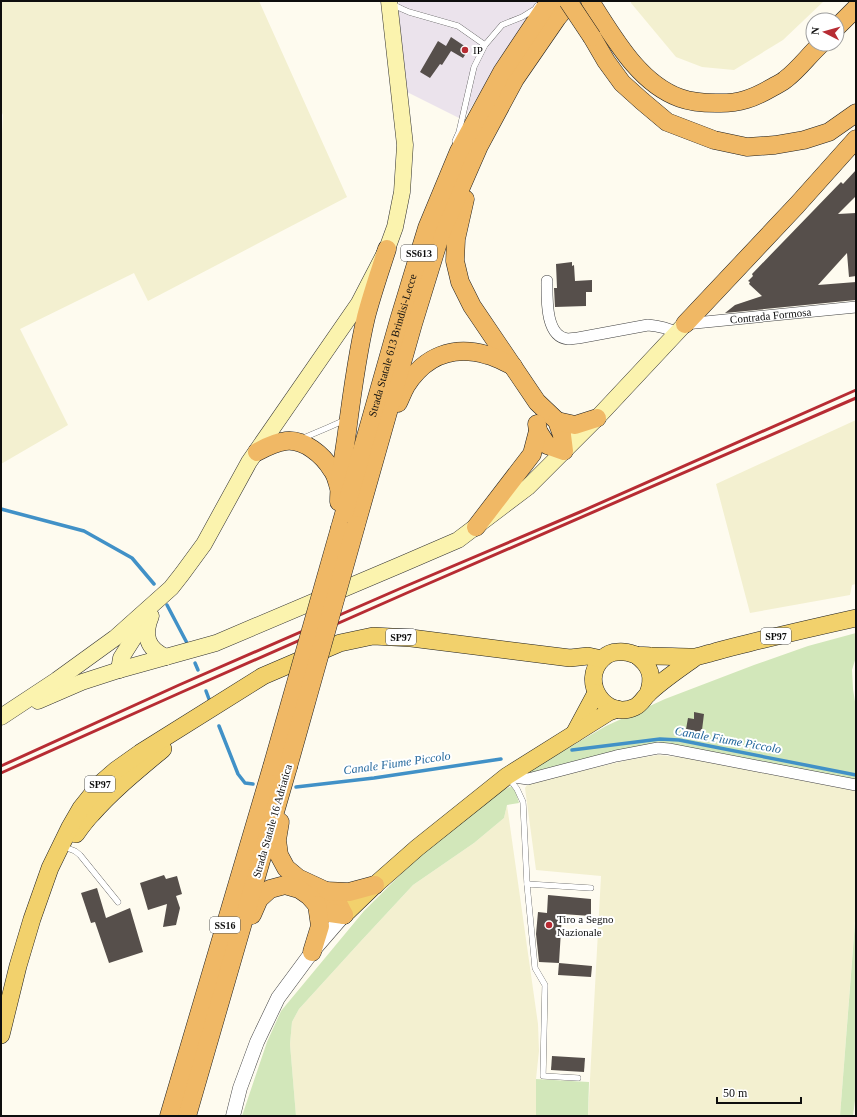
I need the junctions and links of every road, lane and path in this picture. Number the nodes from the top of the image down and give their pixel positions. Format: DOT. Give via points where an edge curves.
graph roads {
  1 [pos="389,1"];
  2 [pos="541,1"];
  3 [pos="551,1"];
  4 [pos="570,1"];
  5 [pos="590,1"];
  6 [pos="856,8"];
  7 [pos="409,12"];
  8 [pos="845,19"];
  9 [pos="391,20"];
  10 [pos="485,45"];
  11 [pos="813,52"];
  12 [pos="856,113"];
  13 [pos="856,139"];
  14 [pos="479,146"];
  15 [pos="452,149"];
  16 [pos="387,249"];
  17 [pos="414,251"];
  18 [pos="547,281"];
  19 [pos="856,307"];
  20 [pos="399,320"];
  21 [pos="681,328"];
  22 [pos="512,366"];
  23 [pos="537,402"];
  24 [pos="349,418"];
  25 [pos="596,418"];
  26 [pos="557,421"];
  27 [pos="538,431"];
  28 [pos="295,441"];
  29 [pos="564,451"];
  30 [pos="257,452"];
  31 [pos="376,452"];
  32 [pos="339,490"];
  33 [pos="348,527"];
  34 [pos="476,527"];
  35 [pos="158,599"];
  36 [pos="856,618"];
  37 [pos="115,638"];
  38 [pos="636,655"];
  39 [pos="166,657"];
  40 [pos="696,657"];
  41 [pos="602,659"];
  42 [pos="119,670"];
  43 [pos="596,693"];
  44 [pos="648,694"];
  45 [pos="226,699"];
  46 [pos="617,709"];
  47 [pos="1,717"];
  48 [pos="574,734"];
  49 [pos="280,767"];
  50 [pos="507,776"];
  51 [pos="856,785"];
  52 [pos="67,848"];
  53 [pos="526,884"];
  54 [pos="375,885"];
  55 [pos="591,888"];
  56 [pos="322,898"];
  57 [pos="118,902"];
  58 [pos="344,915"];
  59 [pos="32,919"];
  60 [pos="312,952"];
  61 [pos="232,961"];
  62 [pos="1,1035"];
  63 [pos="578,1078"];
  64 [pos="178,1083"];
  65 [pos="159,1116"];
  66 [pos="169,1116"];
  67 [pos="187,1116"];
  68 [pos="233,1116"];
  1 -- 7 [label="lane"];
  1 -- 9 [label="main road"];
  2 -- 10 [label="lane" via="522,17 502,25"];
  3 -- 20 [label="highway, Strada Statale 613 Brindisi-Lecce / SS613" via="502,72 459,151 427,228"];
  4 -- 12 [label="highway, bridge" via="622,83 667,122 714,140 747,147 804,140 829,132"];
  4 -- 14 [label="highway, Strada Statale 613 Brindisi-Lecce / SS613" via="514,79"];
  5 -- 11 [label="highway" via="621,49 645,76 679,98 702,103 742,102 786,79"];
  6 -- 8 [label="highway"];
  7 -- 9 [label="lane"];
  7 -- 10 [label="lane" via="458,26"];
  9 -- 16 [label="main road" via="405,145 402,192 395,227"];
  10 -- 15 [label="lane" via="474,67 459,132"];
  13 -- 21 [label="highway"];
  14 -- 22 [label="highway" via="456,239 456,261 460,282 472,306"];
  14 -- 31 [label="highway, Strada Statale 613 Brindisi-Lecce / SS613" via="441,233"];
  16 -- 24 [label="highway" via="367,316"];
  16 -- 30 [label="main road" via="359,303"];
  17 -- 20 [label="lane"];
  18 -- 21 [label="street" via="548,311 555,332 568,339 648,325 668,329"];
  19 -- 21 [label="street, Contrada Formosa"];
  20 -- 33 [label="highway, Strada Statale 613 Brindisi-Lecce / SS613"];
  21 -- 25 [label="main road"];
  22 -- 23 [label="highway"];
  22 -- 31 [label="highway" via="488,355 464,350 440,354 422,366 406,386"];
  23 -- 26 [label="highway"];
  23 -- 27 [label="highway"];
  24 -- 28 [label="lane"];
  24 -- 32 [label="highway"];
  25 -- 26 [label="highway" via="575,424"];
  25 -- 29 [label="main road"];
  26 -- 29 [label="highway"];
  27 -- 29 [label="highway" via="547,445"];
  27 -- 34 [label="highway" via="532,454"];
  28 -- 30 [label="highway" via="278,443"];
  28 -- 32 [label="highway" via="320,455 333,471"];
  29 -- 34 [label="main road" via="528,487"];
  30 -- 35 [label="main road" via="204,544 171,588"];
  31 -- 33 [label="highway, Strada Statale 613 Brindisi-Lecce / SS613"];
  32 -- 33 [label="highway"];
  33 -- 49 [label="highway, Strada Statale 16 Adriatica / SS16, bridge"];
  34 -- 39 [label="main road" via="458,540 216,643"];
  35 -- 37 [label="main road"];
  35 -- 39 [label="main road" via="146,633 152,648"];
  35 -- 42 [label="main road" via="121,658"];
  36 -- 40 [label="main road, SP97"];
  37 -- 42 [label="main road" via="106,650 106,661 112,668"];
  37 -- 47 [label="main road"];
  38 -- 40 [label="main road, SP97"];
  38 -- 41 [label="main road" via="618,652"];
  38 -- 44 [label="main road" via="643,660 651,676"];
  39 -- 42 [label="main road"];
  40 -- 44 [label="main road, SP97"];
  41 -- 43 [label="main road" via="596,666 594,675"];
  41 -- 45 [label="main road, SP97" via="588,656 570,658 411,638 373,636 340,643 263,676"];
  42 -- 47 [label="main road" via="82,682"];
  43 -- 46 [label="main road" via="608,706"];
  43 -- 48 [label="main road"];
  44 -- 46 [label="main road" via="635,707"];
  45 -- 52 [label="main road, SP97" via="121,785 91,815"];
  45 -- 59 [label="main road, SP97" via="116,770 90,796 60,847"];
  46 -- 48 [label="main road"];
  48 -- 50 [label="main road"];
  49 -- 56 [label="highway, SS16" via="277,840 279,855 286,868"];
  49 -- 61 [label="highway, Strada Statale 16 Adriatica / SS16"];
  49 -- 64 [label="highway, Strada Statale 16 Adriatica / SS16"];
  50 -- 51 [label="street" via="528,779 658,748"];
  50 -- 53 [label="lane" via="523,802"];
  50 -- 54 [label="main road"];
  52 -- 57 [label="lane" via="80,855"];
  52 -- 59 [label="main road, SP97"];
  53 -- 55 [label="lane"];
  53 -- 63 [label="lane" via="535,968 545,985 543,1076"];
  54 -- 56 [label="highway, SS16"];
  54 -- 58 [label="main road"];
  56 -- 58 [label="highway, SS16" via="337,901"];
  56 -- 60 [label="highway" via="320,926"];
  56 -- 61 [label="highway, SS16" via="309,896 285,885 270,889 259,899"];
  58 -- 60 [label="street"];
  59 -- 62 [label="main road, SP97"];
  60 -- 68 [label="street" via="278,998 257,1042"];
  61 -- 67 [label="highway, Strada Statale 16 Adriatica / SS16"];
  64 -- 65 [label="highway, SS16"];
  64 -- 66 [label="highway, Strada Statale 16 Adriatica / SS16"];
}
